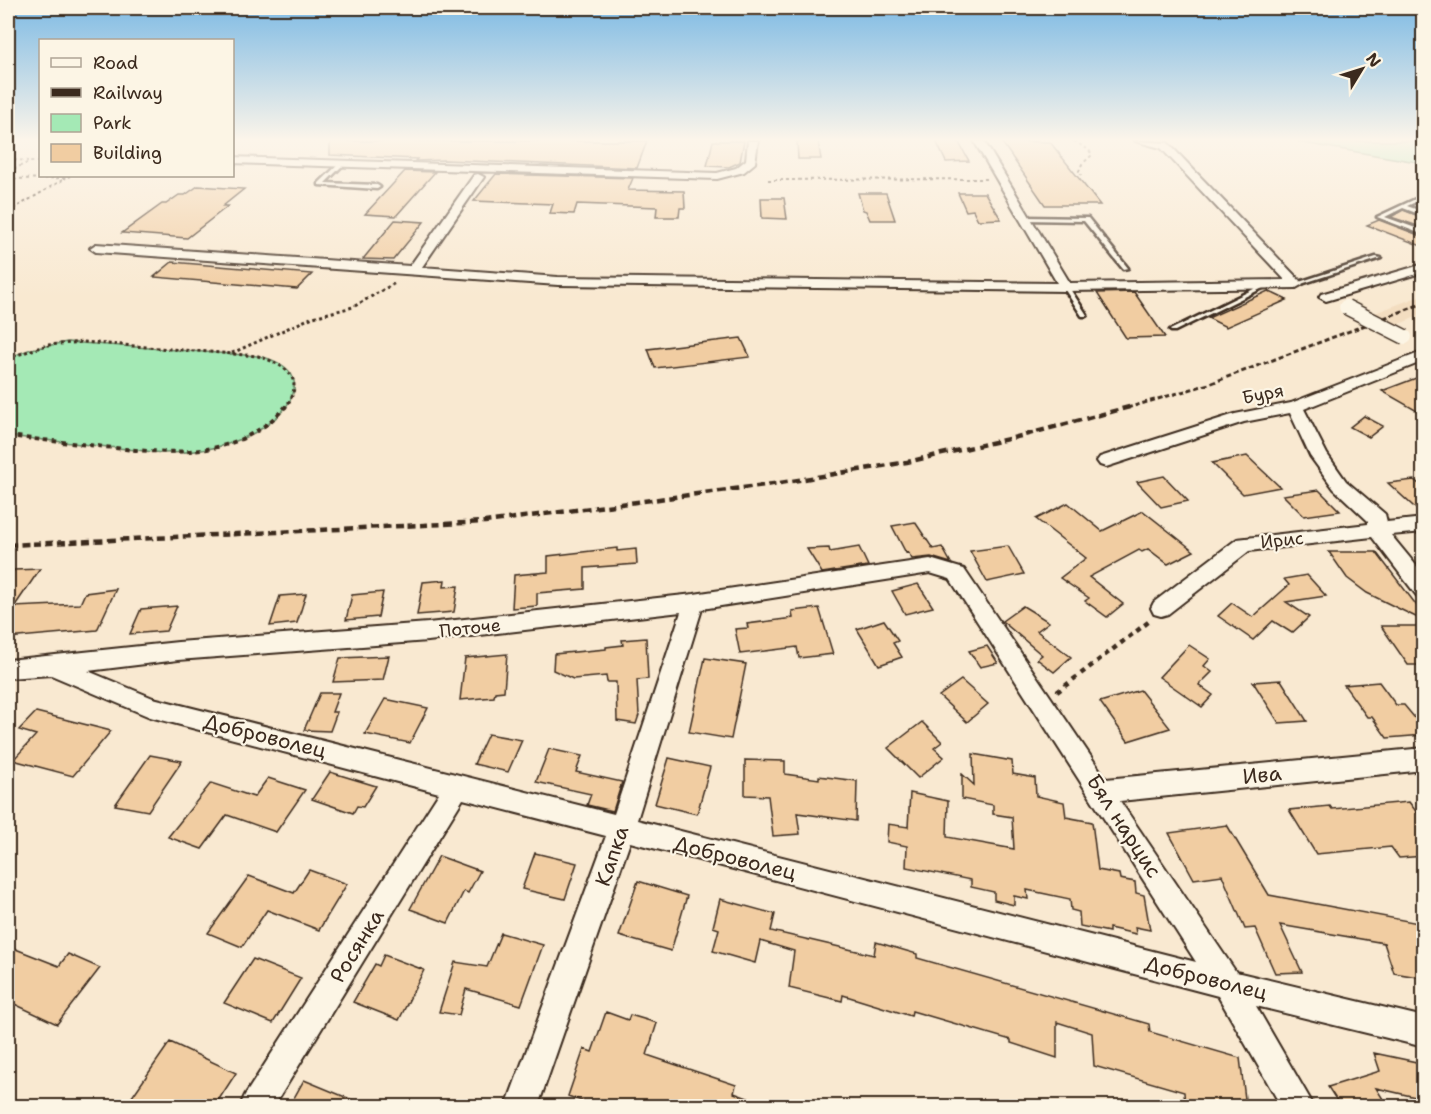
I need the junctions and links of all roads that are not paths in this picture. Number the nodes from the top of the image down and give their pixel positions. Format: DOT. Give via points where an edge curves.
graph roads {
  1 [pos="467,193"];
  2 [pos="1010,193"];
  3 [pos="1209,193"];
  4 [pos="1424,196"];
  5 [pos="1402,206"];
  6 [pos="1424,214"];
  7 [pos="1026,219"];
  8 [pos="1424,233"];
  9 [pos="96,248"];
  10 [pos="1378,258"];
  11 [pos="1125,268"];
  12 [pos="1424,268"];
  13 [pos="413,271"];
  14 [pos="1296,284"];
  15 [pos="1266,285"];
  16 [pos="1066,287"];
  17 [pos="1326,297"];
  18 [pos="1083,315"];
  19 [pos="1173,330"];
  20 [pos="1424,344"];
  21 [pos="1424,355"];
  22 [pos="1295,407"];
  23 [pos="1106,461"];
  24 [pos="1424,525"];
  25 [pos="1377,531"];
  26 [pos="930,566"];
  27 [pos="1424,590"];
  28 [pos="694,602"];
  29 [pos="1161,608"];
  30 [pos="52,666"];
  31 [pos="8,669"];
  32 [pos="1424,759"];
  33 [pos="458,785"];
  34 [pos="1100,791"];
  35 [pos="622,828"];
  36 [pos="1227,984"];
  37 [pos="1424,1032"];
  38 [pos="256,1107"];
  39 [pos="522,1107"];
  40 [pos="1298,1107"];
  1 -- 13 [label="street"];
  2 -- 7 [label="street"];
  3 -- 14 [label="street"];
  4 -- 5 [label="lane"];
  5 -- 6 [label="lane"];
  5 -- 8 [label="lane" via="1380,217"];
  7 -- 11 [label="lane" via="1086,219"];
  7 -- 16 [label="street"];
  9 -- 13 [label="street"];
  10 -- 14 [label="lane"];
  12 -- 17 [label="street"];
  13 -- 16 [label="street" via="558,281"];
  14 -- 15 [label="street"];
  14 -- 17 [label="street"];
  15 -- 16 [label="street"];
  15 -- 19 [label="lane"];
  16 -- 18 [label="lane"];
  17 -- 20 [label="street, bridge"];
  21 -- 22 [label="street, Буря"];
  22 -- 23 [label="street, Буря" via="1241,418"];
  22 -- 25 [label="street" via="1319,456 1340,485 1378,519"];
  24 -- 25 [label="street, Ирис"];
  25 -- 27 [label="street"];
  25 -- 29 [label="street, Ирис" via="1244,544"];
  26 -- 28 [label="street, Поточе"];
  26 -- 34 [label="street, Бял нарцис" via="957,574"];
  28 -- 30 [label="street, Поточе" via="428,632 178,651"];
  28 -- 35 [label="street, Капка"];
  30 -- 31 [label="street, Поточе"];
  30 -- 33 [label="street, Доброволец" via="150,707"];
  32 -- 34 [label="street, Ива"];
  33 -- 35 [label="street, Доброволец"];
  33 -- 38 [label="street, Росянка"];
  34 -- 36 [label="street, Бял нарцис"];
  35 -- 36 [label="street, Доброволец"];
  35 -- 39 [label="street, Капка"];
  36 -- 37 [label="street, Доброволец"];
  36 -- 40 [label="street, Бял нарцис"];
}
